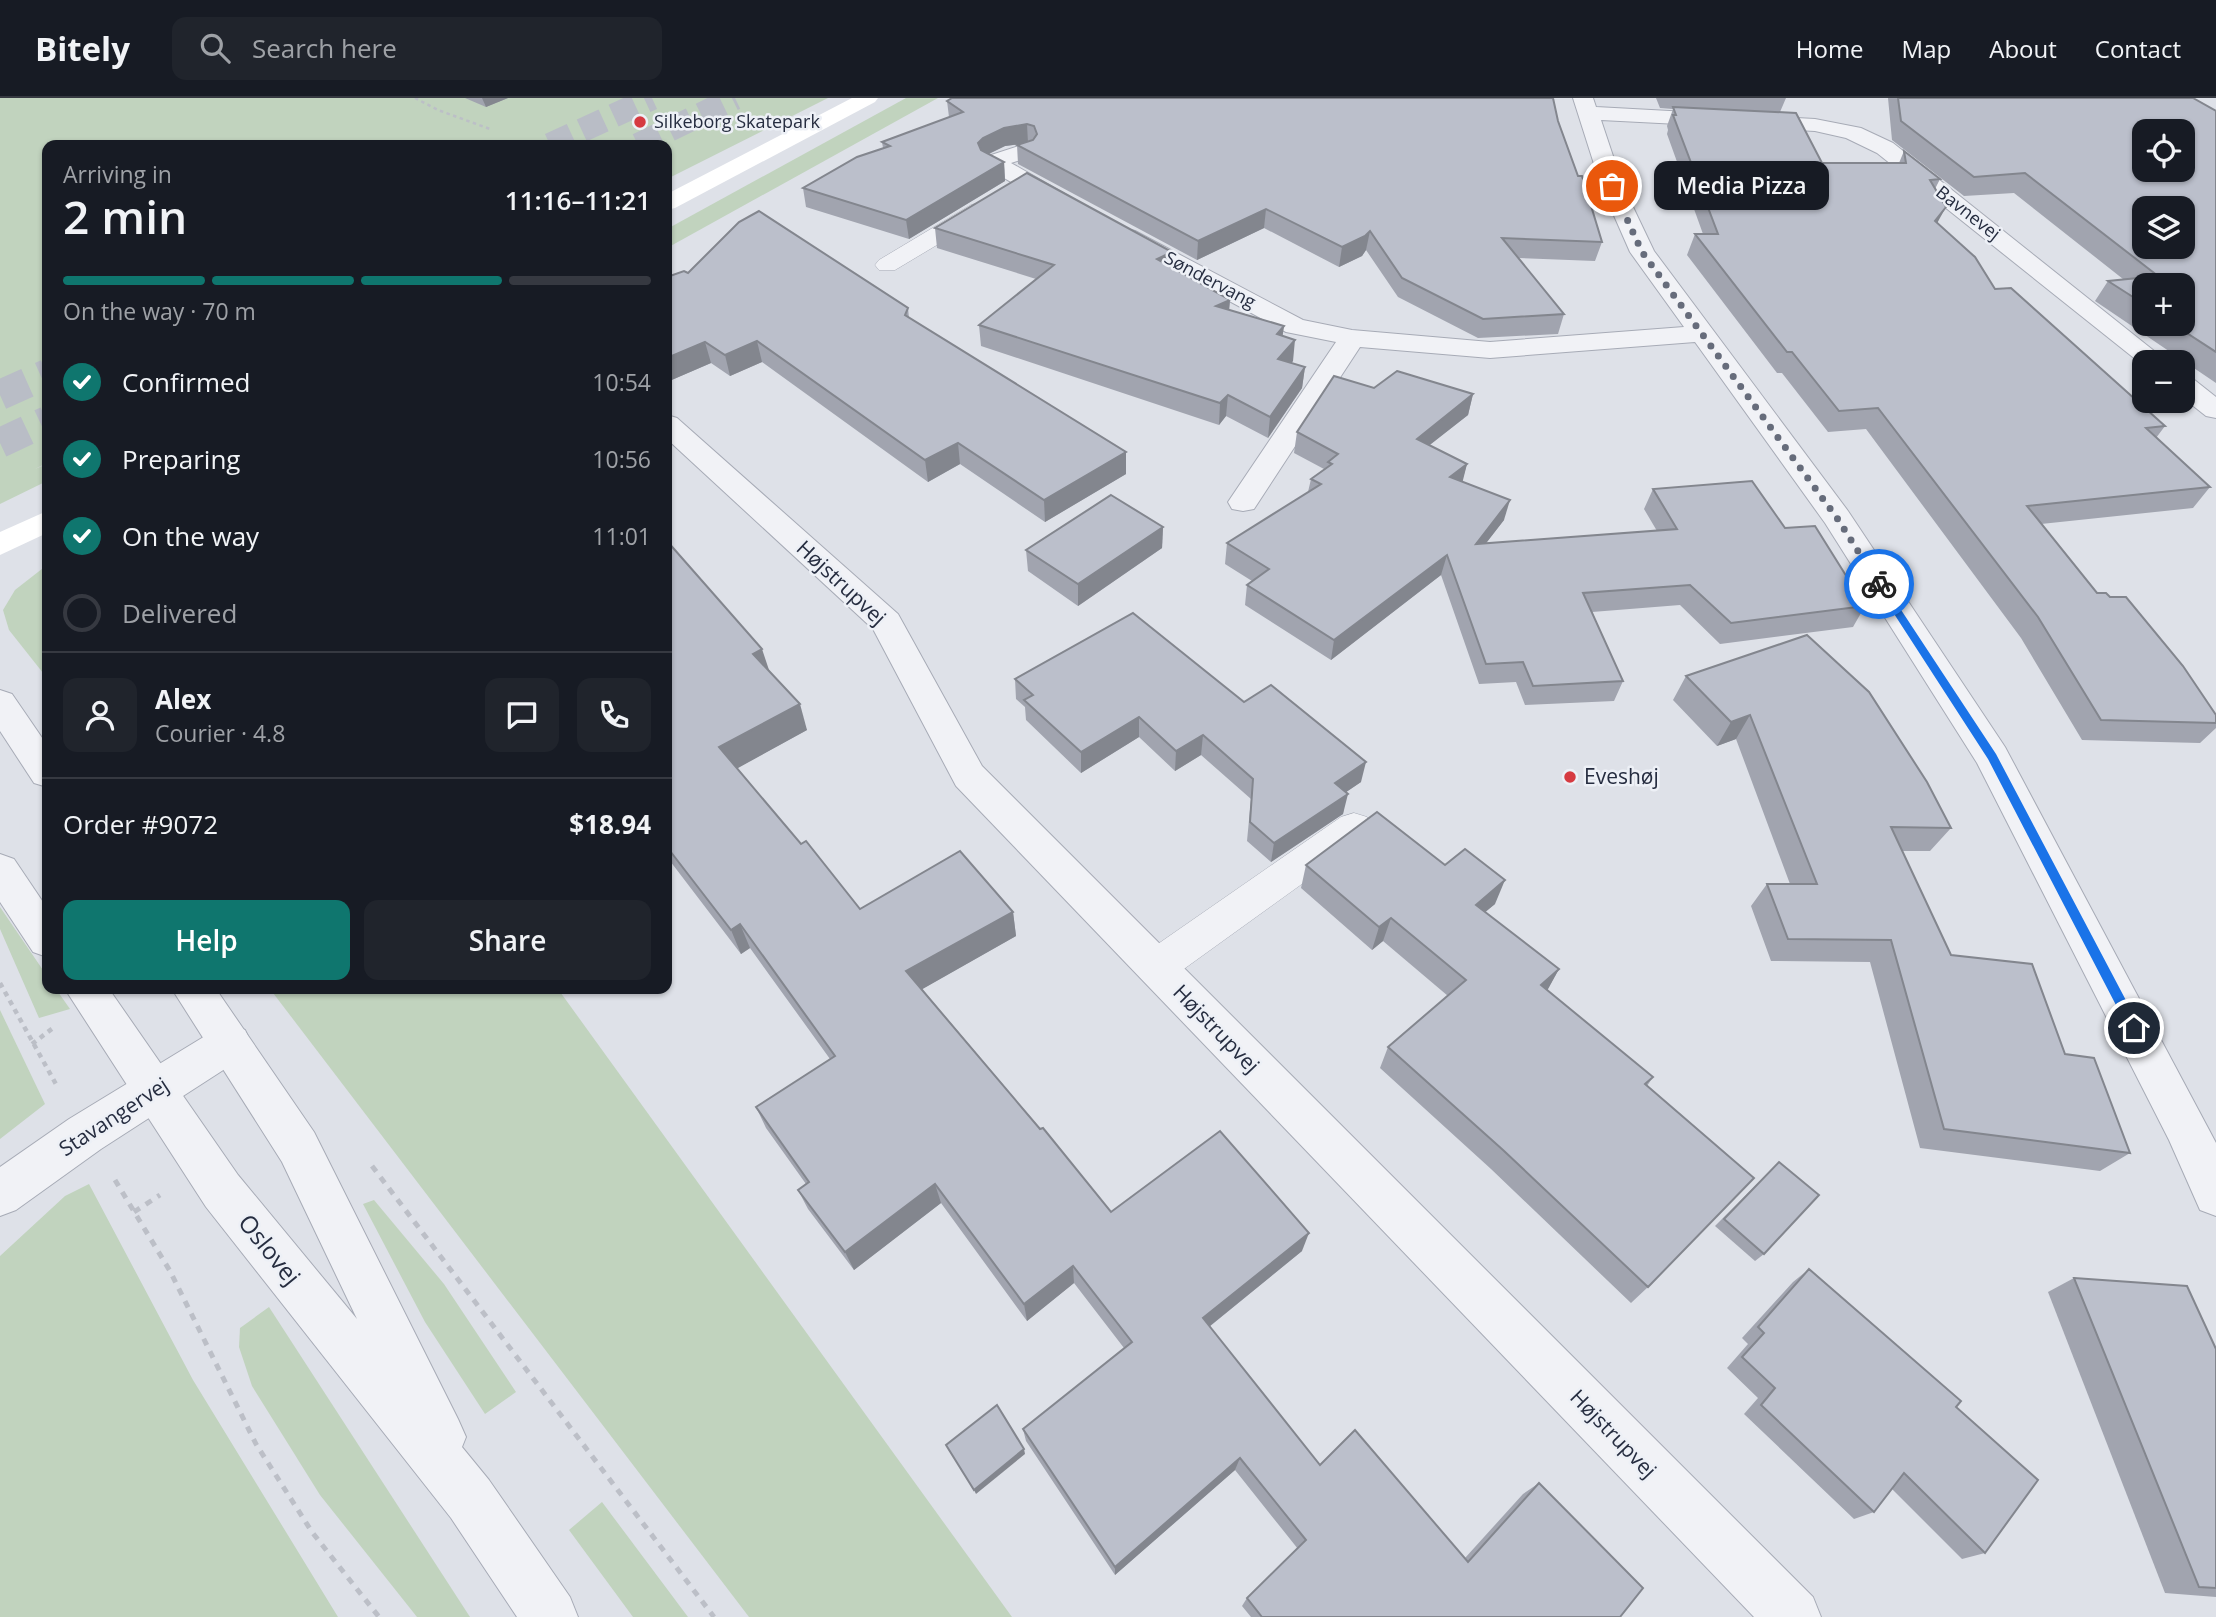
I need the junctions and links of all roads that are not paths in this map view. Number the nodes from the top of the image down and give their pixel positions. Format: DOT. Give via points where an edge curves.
graph roads {
  1 [pos="867,98"];
  2 [pos="1585,106"];
  3 [pos="1025,151"];
  4 [pos="1025,182"];
  5 [pos="672,200"];
  6 [pos="1087,215"];
  7 [pos="1111,228"];
  8 [pos="887,265"];
  9 [pos="1702,334"];
  10 [pos="1352,338"];
  11 [pos="2140,350"];
  12 [pos="2195,394"];
  13 [pos="2216,410"];
  14 [pos="672,429"];
  15 [pos="1242,502"];
  16 [pos="42,524"];
  17 [pos="0,544"];
  18 [pos="0,703"];
  19 [pos="42,766"];
  20 [pos="1354,827"];
  21 [pos="0,870"];
  22 [pos="42,933"];
  23 [pos="1156,967"];
  24 [pos="89,994"];
  25 [pos="196,994"];
  26 [pos="230,1042"];
  27 [pos="154,1090"];
  28 [pos="0,1194"];
  29 [pos="2216,1194"];
  30 [pos="470,1499"];
  31 [pos="550,1617"];
  32 [pos="1793,1617"];
  1 -- 5 [label="main road"];
  2 -- 9 [label="street" via="1612,186 1642,252"];
  2 -- 11 [label="street, Bavnevej" via="1815,125 1853,133 1885,148"];
  3 -- 4 [label="street" via="993,162"];
  4 -- 6 [label="street"];
  4 -- 8 [label="lane"];
  7 -- 10 [label="street, Søndervang" via="1295,326"];
  9 -- 10 [label="street, Søndervang" via="1490,350"];
  9 -- 29 [label="street" via="1837,518 1992,757 2186,1127"];
  10 -- 15 [label="street"];
  12 -- 13 [label="street"];
  14 -- 23 [label="street, Højstrupvej" via="886,622 969,776"];
  16 -- 17 [label="main road"];
  18 -- 19 [label="street"];
  20 -- 23 [label="lane"];
  21 -- 22 [label="street"];
  23 -- 32 [label="street, Højstrupvej"];
  24 -- 27 [label="street, Oslovej"];
  25 -- 26 [label="street, Oslovej"];
  26 -- 27 [label="street, Stavangervej"];
  26 -- 30 [label="street, Oslovej" via="298,1147"];
  27 -- 28 [label="street, Stavangervej"];
  27 -- 30 [label="street, Oslovej" via="222,1192"];
  30 -- 31 [label="street, Oslovej"];
}
